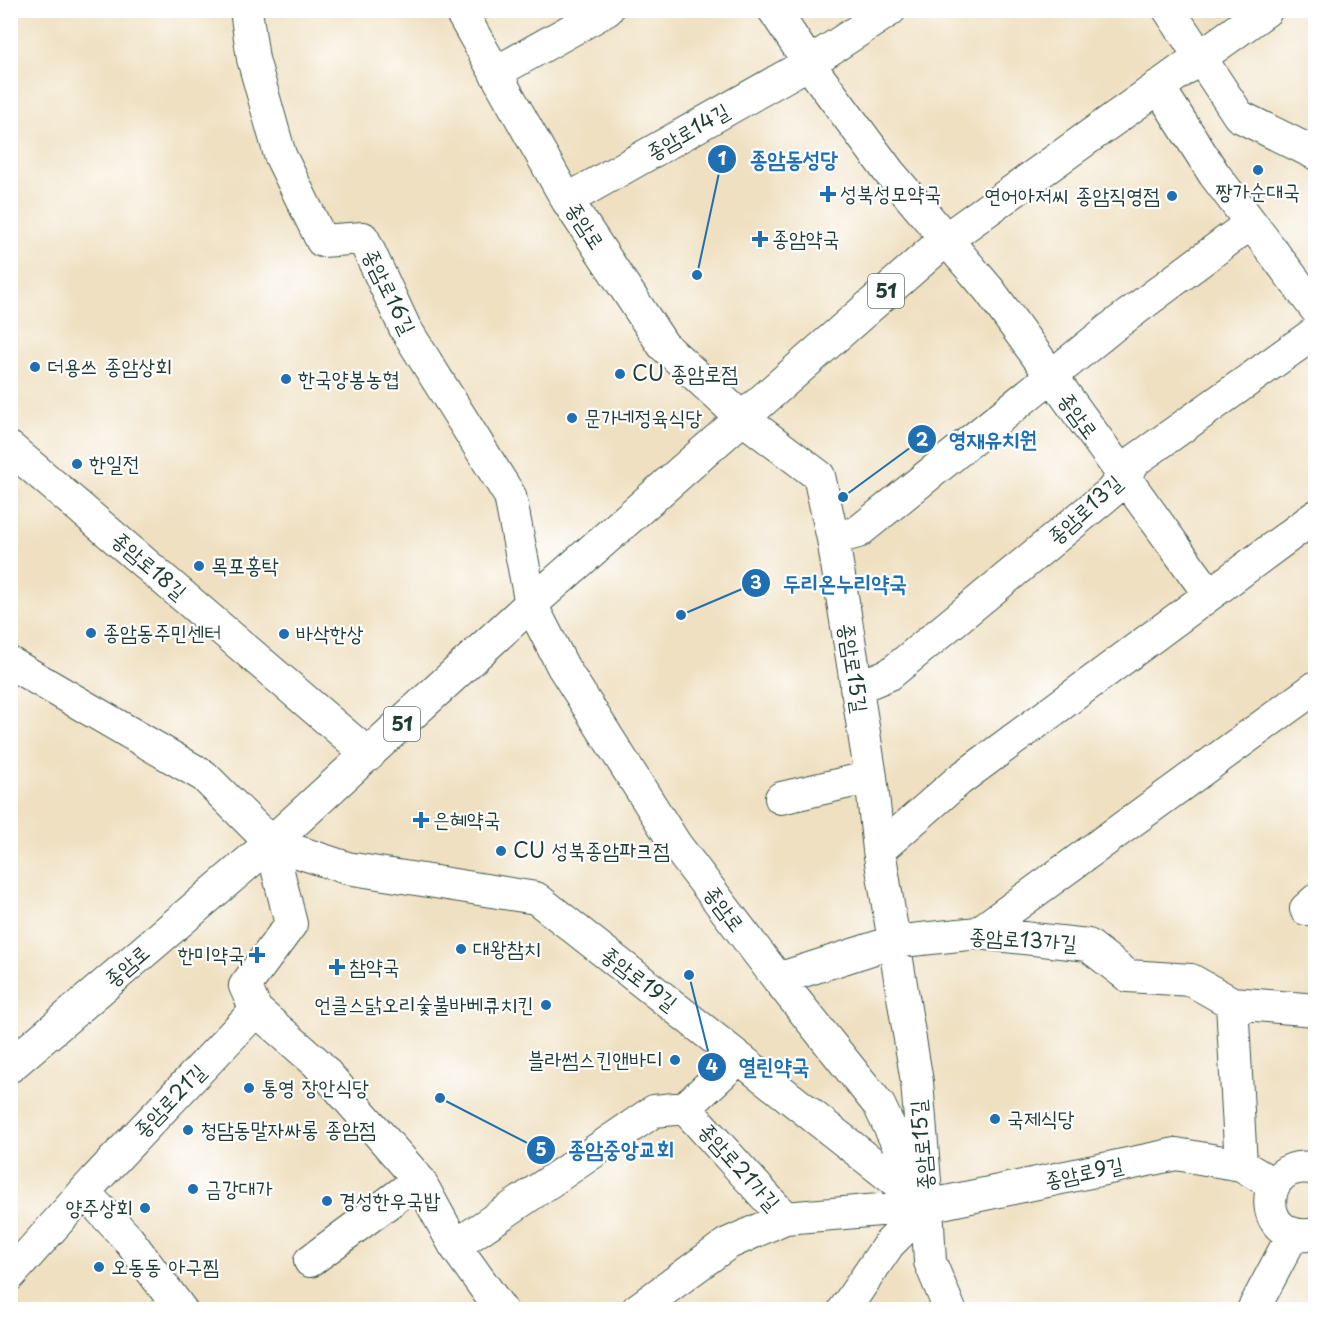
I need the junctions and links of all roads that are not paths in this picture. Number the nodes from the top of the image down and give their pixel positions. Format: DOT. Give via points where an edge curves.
graph roads {
  1 [pos="246,10"];
  2 [pos="460,10"];
  3 [pos="607,10"];
  4 [pos="774,10"];
  5 [pos="890,10"];
  6 [pos="1168,10"];
  7 [pos="1266,10"];
  8 [pos="1200,57"];
  9 [pos="809,63"];
  10 [pos="495,73"];
  11 [pos="1158,87"];
  12 [pos="1316,154"];
  13 [pos="567,200"];
  14 [pos="1251,223"];
  15 [pos="945,240"];
  16 [pos="1316,309"];
  17 [pos="1316,333"];
  18 [pos="1051,377"];
  19 [pos="742,418"];
  20 [pos="10,448"];
  21 [pos="1123,477"];
  22 [pos="1316,516"];
  23 [pos="833,540"];
  24 [pos="1209,594"];
  25 [pos="531,604"];
  26 [pos="10,663"];
  27 [pos="856,687"];
  28 [pos="1316,687"];
  29 [pos="369,755"];
  30 [pos="871,777"];
  31 [pos="781,798"];
  32 [pos="271,843"];
  33 [pos="879,850"];
  34 [pos="978,933"];
  35 [pos="893,942"];
  36 [pos="778,979"];
  37 [pos="1233,1003"];
  38 [pos="256,1010"];
  39 [pos="1316,1010"];
  40 [pos="739,1058"];
  41 [pos="10,1066"];
  42 [pos="685,1108"];
  43 [pos="1241,1165"];
  44 [pos="1316,1169"];
  45 [pos="419,1180"];
  46 [pos="1273,1184"];
  47 [pos="84,1192"];
  48 [pos="927,1206"];
  49 [pos="785,1218"];
  50 [pos="1304,1234"];
  51 [pos="455,1246"];
  52 [pos="310,1261"];
  53 [pos="10,1275"];
  54 [pos="181,1310"];
  55 [pos="501,1310"];
  56 [pos="637,1310"];
  57 [pos="844,1310"];
  58 [pos="950,1310"];
  59 [pos="1253,1310"];
  1 -- 25 [label="street, 종암로16길" via="253,59 280,154 322,241 363,238 405,328 510,496"];
  2 -- 10 [label="street, 종암로"];
  3 -- 10 [label="street"];
  4 -- 9 [label="street"];
  5 -- 9 [label="street, 종암로14길"];
  6 -- 8 [label="street"];
  7 -- 8 [label="main road, 종암로 / 51"];
  8 -- 11 [label="main road, 종암로 / 51"];
  8 -- 12 [label="street" via="1239,116"];
  9 -- 13 [label="street, 종암로14길"];
  9 -- 15 [label="street"];
  10 -- 13 [label="street, 종암로"];
  11 -- 14 [label="street"];
  11 -- 15 [label="main road, 종암로 / 51"];
  13 -- 19 [label="street, 종암로" via="663,345"];
  14 -- 16 [label="street"];
  14 -- 18 [label="street"];
  15 -- 18 [label="street, 종암로" via="990,291"];
  15 -- 19 [label="main road, 종암로 / 51"];
  17 -- 21 [label="street, 종암로13길" via="1136,460"];
  18 -- 21 [label="street, 종암로"];
  18 -- 23 [label="street" via="858,532"];
  19 -- 23 [label="street, 종암로15길" via="819,476"];
  19 -- 25 [label="main road, 종암로 / 51"];
  20 -- 29 [label="street, 종암로18길"];
  21 -- 24 [label="street, 종암로"];
  21 -- 27 [label="street, 종암로13길" via="1111,492 890,674"];
  22 -- 24 [label="street"];
  23 -- 27 [label="street, 종암로15길"];
  24 -- 33 [label="street" via="959,780"];
  25 -- 29 [label="main road, 종암로 / 51"];
  25 -- 36 [label="street, 종암로" via="563,667 676,846"];
  26 -- 32 [label="street" via="204,776"];
  27 -- 30 [label="street, 종암로15길"];
  28 -- 34 [label="street"];
  29 -- 32 [label="main road, 종암로 / 51"];
  30 -- 31 [label="street"];
  30 -- 33 [label="street, 종암로15길"];
  32 -- 38 [label="street" via="291,924 245,986"];
  32 -- 40 [label="street, 종암로19길" via="346,868 536,898"];
  32 -- 41 [label="main road, 종암로 / 51"];
  33 -- 35 [label="street, 종암로15길"];
  34 -- 35 [label="street, 종암로13가길"];
  34 -- 37 [label="street, 종암로13가길" via="1088,945 1128,976 1191,980"];
  35 -- 36 [label="street"];
  35 -- 48 [label="street, 종암로15길" via="917,1082"];
  36 -- 48 [label="street, 종암로" via="879,1106"];
  37 -- 39 [label="street, 종암로13가길"];
  37 -- 43 [label="street"];
  38 -- 45 [label="street" via="317,1063"];
  38 -- 47 [label="street, 종암로21길"];
  40 -- 42 [label="street"];
  40 -- 48 [label="street, 종암로19길"];
  42 -- 49 [label="street, 종암로21가길"];
  42 -- 51 [label="street, 종암로21가길" via="654,1111"];
  43 -- 46 [label="street, 종암로9길"];
  43 -- 48 [label="street, 종암로9길" via="1176,1154"];
  44 -- 46 [label="street" via="1292,1169"];
  45 -- 51 [label="street"];
  45 -- 52 [label="street"];
  46 -- 50 [label="street" via="1269,1201 1277,1223"];
  47 -- 53 [label="street, 종암로21길"];
  47 -- 54 [label="street" via="128,1239"];
  48 -- 49 [label="street, 종암로9길"];
  48 -- 57 [label="street" via="889,1244"];
  48 -- 58 [label="street" via="930,1262"];
  49 -- 56 [label="street, 종암로21가길" via="727,1244"];
  50 -- 59 [label="street"];
  51 -- 55 [label="street"];
}
